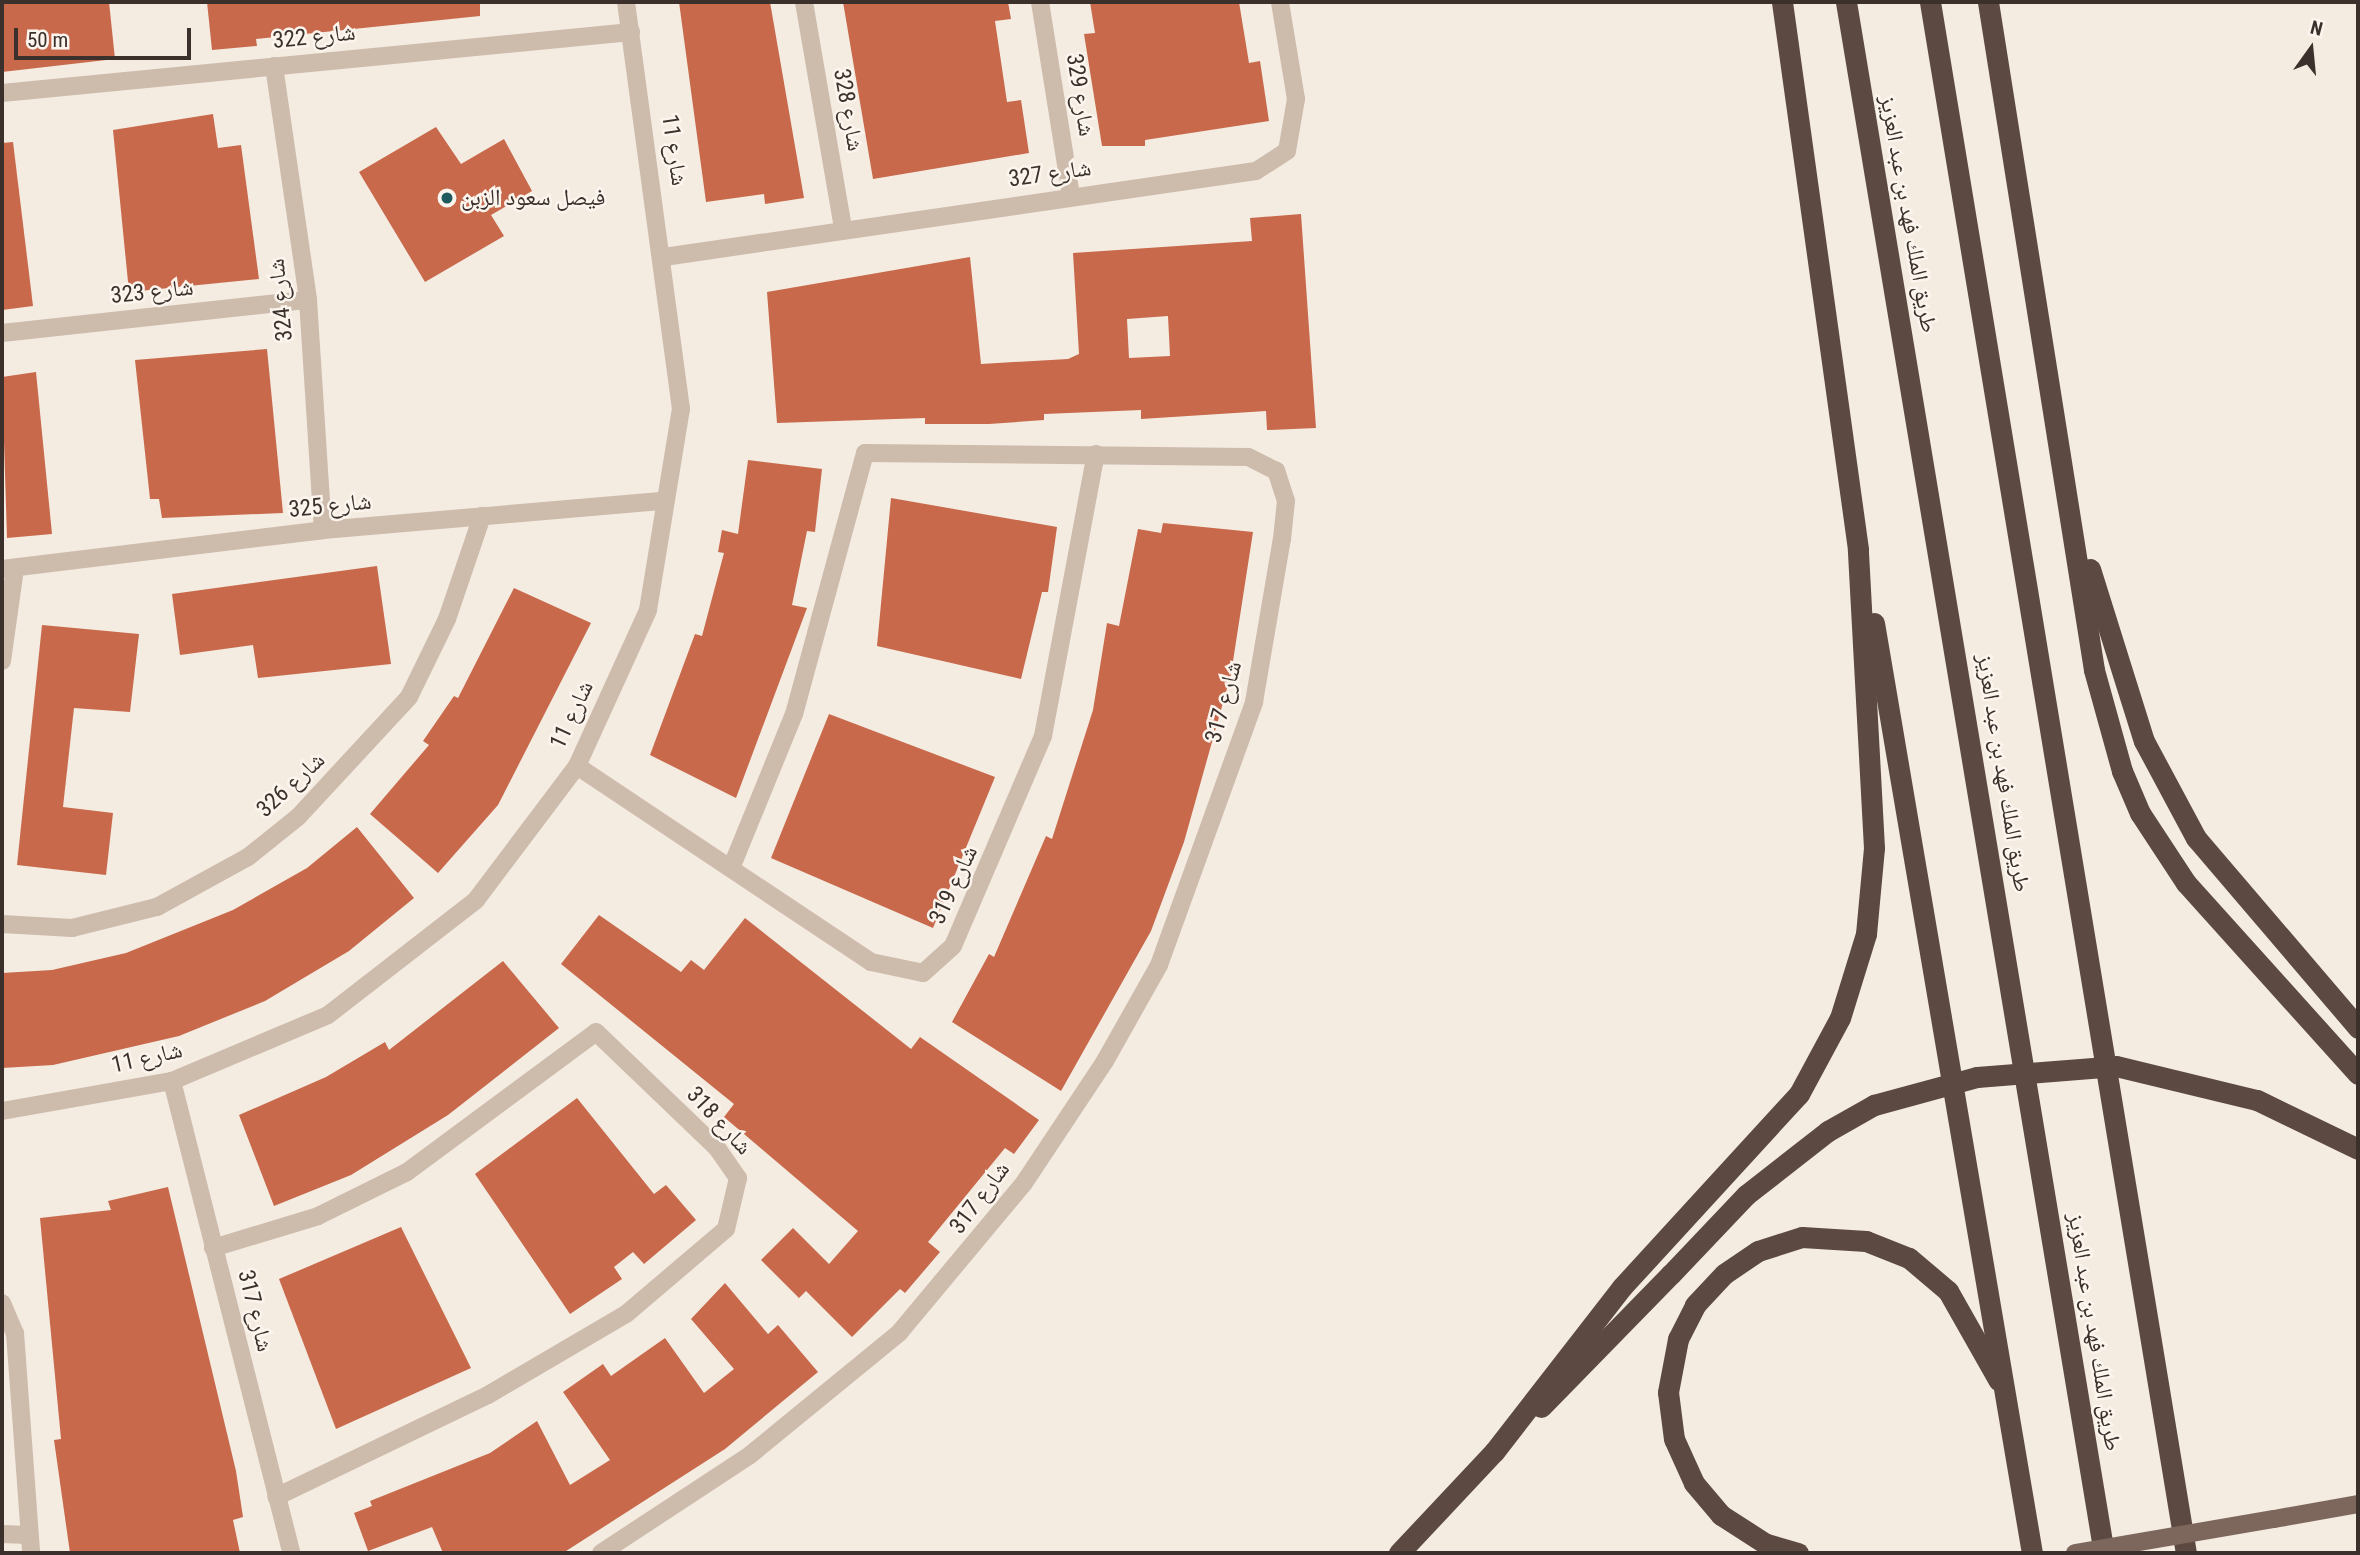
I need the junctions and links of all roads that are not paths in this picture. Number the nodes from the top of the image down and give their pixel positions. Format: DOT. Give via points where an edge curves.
graph roads {
  1 [pos="626,2"];
  2 [pos="804,2"];
  3 [pos="1040,2"];
  4 [pos="1280,2"];
  5 [pos="1782,2"];
  6 [pos="1846,2"];
  7 [pos="1930,2"];
  8 [pos="1988,2"];
  9 [pos="631,32"];
  10 [pos="274,66"];
  11 [pos="2,93"];
  12 [pos="1071,196"];
  13 [pos="843,227"];
  14 [pos="664,257"];
  15 [pos="308,300"];
  16 [pos="2,333"];
  17 [pos="1096,454"];
  18 [pos="2069,498"];
  19 [pos="664,501"];
  20 [pos="482,516"];
  21 [pos="323,530"];
  22 [pos="1858,549"];
  23 [pos="8,568"];
  24 [pos="2,661"];
  25 [pos="577,766"];
  26 [pos="731,868"];
  27 [pos="2,924"];
  28 [pos="2358,1028"];
  29 [pos="2358,1074"];
  30 [pos="172,1081"];
  31 [pos="2,1111"];
  32 [pos="2358,1149"];
  33 [pos="214,1248"];
  34 [pos="2,1303"];
  35 [pos="2008,1398"];
  36 [pos="1494,1452"];
  37 [pos="276,1497"];
  38 [pos="2358,1504"];
  39 [pos="2,1534"];
  40 [pos="30,1544"];
  41 [pos="290,1553"];
  42 [pos="601,1553"];
  43 [pos="1399,1553"];
  44 [pos="1798,1553"];
  45 [pos="2032,1553"];
  46 [pos="2075,1553"];
  47 [pos="2104,1553"];
  48 [pos="2186,1553"];
  1 -- 9 [label="street, شارع 11"];
  2 -- 13 [label="street, شارع 328"];
  3 -- 12 [label="street, شارع 329"];
  4 -- 12 [label="street, شارع 327" via="1296,99 1287,151 1256,171"];
  5 -- 22 [label="highway"];
  6 -- 47 [label="highway, طريق الملك فهد بن عبد العزيز"];
  7 -- 48 [label="highway"];
  8 -- 18 [label="highway"];
  9 -- 10 [label="street, شارع 322"];
  9 -- 14 [label="street, شارع 11"];
  10 -- 11 [label="street, شارع 322"];
  10 -- 15 [label="street, شارع 324"];
  12 -- 13 [label="street, شارع 327"];
  13 -- 14 [label="street, شارع 327"];
  14 -- 19 [label="street, شارع 11" via="681,409"];
  15 -- 16 [label="street, شارع 323"];
  15 -- 21 [label="street, شارع 324"];
  17 -- 26 [label="street, شارع 317" via="866,453 794,714"];
  17 -- 26 [label="street, شارع 319" via="1043,736 953,946 923,973 871,962"];
  17 -- 42 [label="street, شارع 317" via="1248,457 1276,471 1286,501 1254,702 1159,965 1024,1183 899,1333 750,1455"];
  18 -- 28 [label="highway" via="2144,741 2190,825"];
  18 -- 29 [label="highway" via="2094,670 2122,771 2163,850 2214,915"];
  19 -- 20 [label="street, شارع 325"];
  19 -- 25 [label="street, شارع 11" via="648,610"];
  20 -- 21 [label="street, شارع 325"];
  20 -- 27 [label="street, شارع 326" via="447,619 409,697 298,817 248,857 158,906 72,928"];
  21 -- 23 [label="street, شارع 325"];
  22 -- 35 [label="highway" via="1888,686"];
  22 -- 36 [label="highway" via="1874,848 1866,934 1840,1017 1772,1129 1622,1287"];
  23 -- 24 [label="street"];
  25 -- 26 [label="street, شارع 319"];
  25 -- 30 [label="street, شارع 11" via="476,900 381,978 328,1014"];
  30 -- 31 [label="street, شارع 11"];
  30 -- 33 [label="street, شارع 317"];
  32 -- 36 [label="highway, bridge" via="2257,1100 2116,1066 1977,1077 1874,1105 1828,1131 1746,1195"];
  33 -- 37 [label="street, شارع 317"];
  33 -- 37 [label="street, شارع 318" via="318,1216 407,1172 596,1032 717,1148 738,1178 726,1229 626,1314 488,1395"];
  34 -- 40 [label="street" via="15,1333"];
  35 -- 44 [label="highway" via="1948,1291 1909,1258 1866,1241 1802,1237 1758,1251 1724,1274 1695,1305 1678,1339 1668,1392 1674,1439 1694,1483 1721,1515 1766,1544"];
  35 -- 45 [label="highway"];
  36 -- 43 [label="highway"];
  37 -- 41 [label="street, شارع 317"];
  38 -- 46 [label="main road, bridge"];
  39 -- 40 [label="street"];
}
